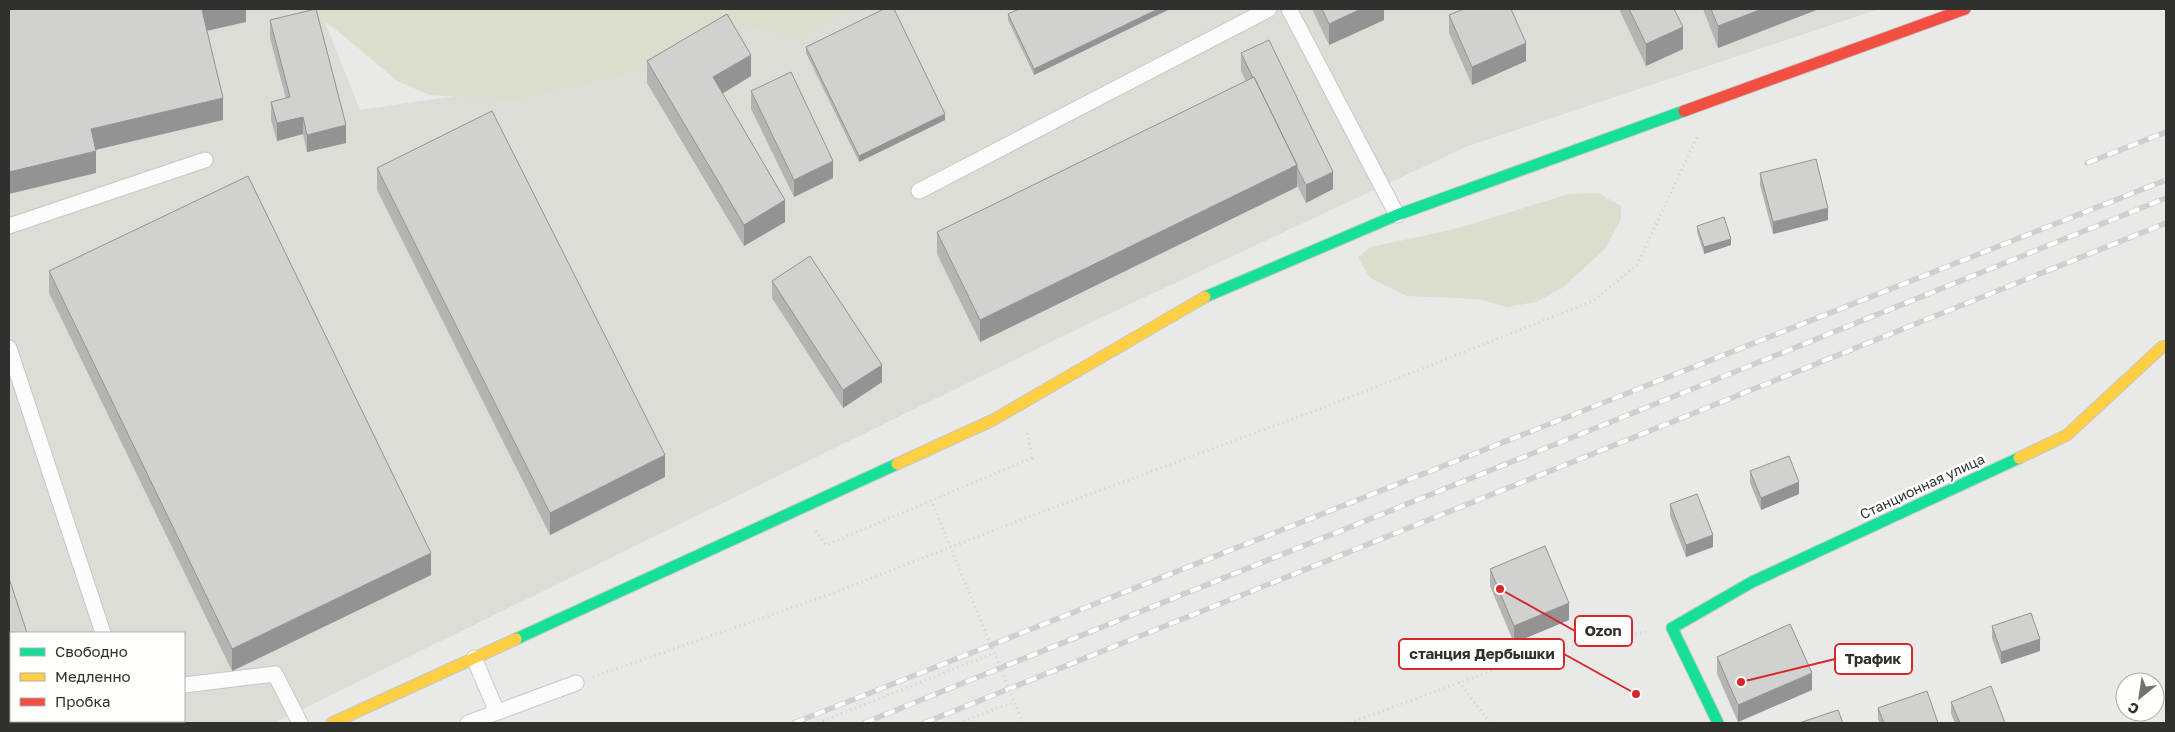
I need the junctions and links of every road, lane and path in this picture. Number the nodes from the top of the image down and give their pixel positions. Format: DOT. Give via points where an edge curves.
graph roads {
  1 [pos="1269,9"];
  2 [pos="1288,9"];
  3 [pos="1965,9"];
  4 [pos="1713,101"];
  5 [pos="204,160"];
  6 [pos="919,191"];
  7 [pos="1398,215"];
  8 [pos="9,226"];
  9 [pos="2166,346"];
  10 [pos="9,348"];
  11 [pos="1032,458"];
  12 [pos="931,500"];
  13 [pos="826,545"];
  14 [pos="1672,628"];
  15 [pos="103,632"];
  16 [pos="994,653"];
  17 [pos="474,658"];
  18 [pos="1459,682"];
  19 [pos="576,683"];
  20 [pos="185,685"];
  21 [pos="1014,702"];
  22 [pos="497,712"];
  23 [pos="300,723"];
  24 [pos="332,723"];
  25 [pos="468,723"];
  26 [pos="818,723"];
  27 [pos="959,723"];
  28 [pos="1023,723"];
  29 [pos="1350,723"];
  30 [pos="1490,723"];
  31 [pos="1718,723"];
  1 -- 6 [label="lane"];
  2 -- 7 [label="lane"];
  3 -- 4 [label="street"];
  4 -- 7 [label="street"];
  4 -- 19 [label="path" via="1637,265 1593,301 830,594"];
  5 -- 8 [label="lane"];
  7 -- 17 [label="street" via="1202,298 993,420"];
  9 -- 14 [label="street, Станционная улица" via="2067,435 1752,582"];
  10 -- 15 [label="lane"];
  11 -- 12 [label="path"];
  12 -- 13 [label="path"];
  12 -- 16 [label="path, bridge"];
  14 -- 18 [label="path" via="1545,651"];
  14 -- 31 [label="street"];
  16 -- 21 [label="path, bridge"];
  16 -- 26 [label="path"];
  17 -- 22 [label="lane"];
  17 -- 24 [label="street"];
  18 -- 29 [label="path"];
  18 -- 30 [label="path"];
  19 -- 22 [label="lane"];
  20 -- 23 [label="lane" via="276,674"];
  21 -- 27 [label="path"];
  21 -- 28 [label="path, bridge"];
  22 -- 25 [label="lane"];
}
